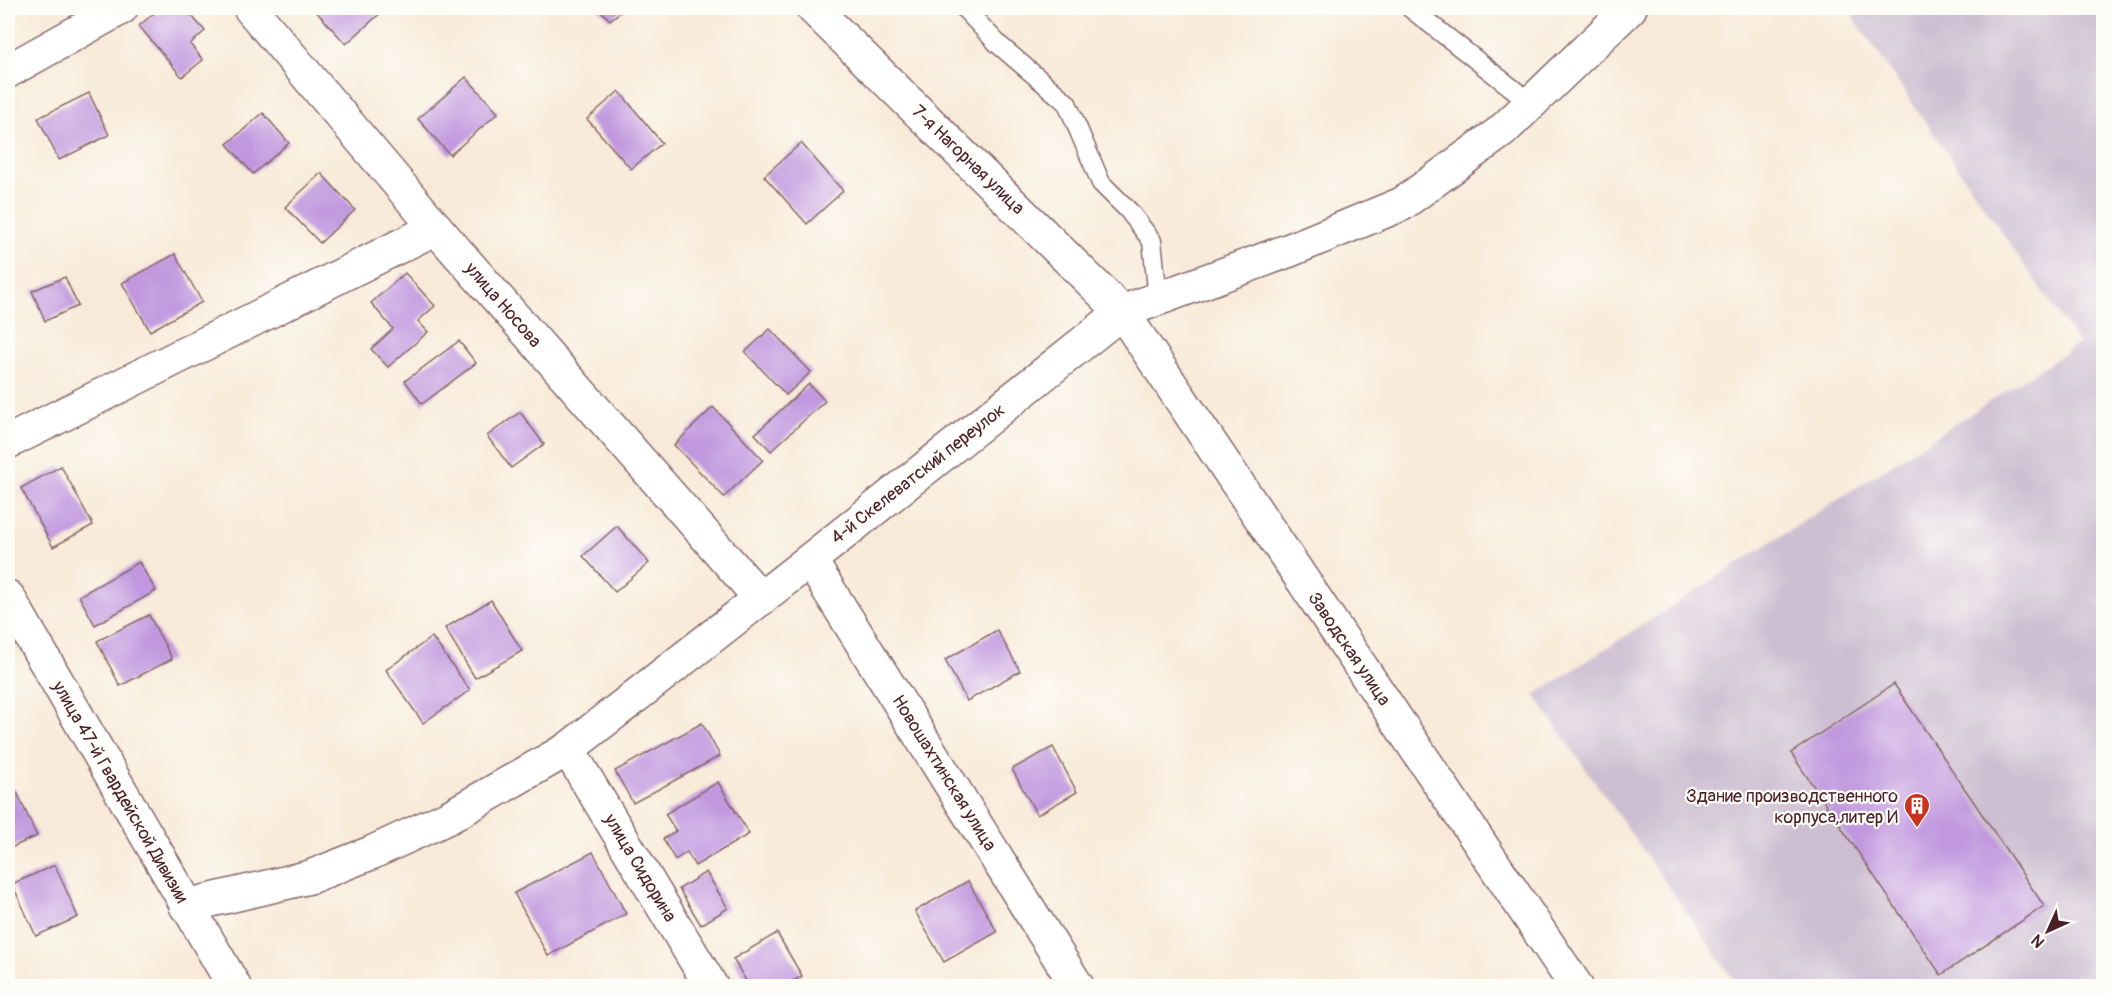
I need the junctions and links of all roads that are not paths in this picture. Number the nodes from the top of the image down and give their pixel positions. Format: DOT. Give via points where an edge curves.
graph roads {
  1 [pos="121,8"];
  2 [pos="250,8"];
  3 [pos="813,8"];
  4 [pos="964,8"];
  5 [pos="1410,8"];
  6 [pos="1630,8"];
  7 [pos="8,71"];
  8 [pos="1531,103"];
  9 [pos="436,228"];
  10 [pos="1158,298"];
  11 [pos="1122,312"];
  12 [pos="8,442"];
  13 [pos="810,560"];
  14 [pos="8,597"];
  15 [pos="761,599"];
  16 [pos="568,748"];
  17 [pos="186,906"];
  18 [pos="233,986"];
  19 [pos="711,987"];
  20 [pos="1077,987"];
  21 [pos="1576,987"];
  1 -- 7 [label="street"];
  2 -- 9 [label="street, улица Носова"];
  3 -- 11 [label="street, 7-я Нагорная улица"];
  4 -- 10 [label="lane" via="998,44 1067,103 1101,183 1152,241"];
  5 -- 8 [label="lane"];
  6 -- 8 [label="street, 4-й Скелеватский переулок"];
  8 -- 10 [label="street, 4-й Скелеватский переулок" via="1502,131 1402,204"];
  9 -- 12 [label="street"];
  9 -- 15 [label="street, улица Носова"];
  10 -- 11 [label="street, 4-й Скелеватский переулок"];
  11 -- 13 [label="street, 4-й Скелеватский переулок"];
  11 -- 21 [label="street, Заводская улица"];
  13 -- 15 [label="street, 4-й Скелеватский переулок"];
  13 -- 20 [label="street, Новошахтинская улица"];
  14 -- 17 [label="street, улица 47-й Гвардейской Дивизии"];
  15 -- 16 [label="street, 4-й Скелеватский переулок"];
  16 -- 17 [label="street, 4-й Скелеватский переулок" via="449,817 371,853 310,877"];
  16 -- 19 [label="street, улица Сидорина"];
  17 -- 18 [label="street, улица 47-й Гвардейской Дивизии"];
}
